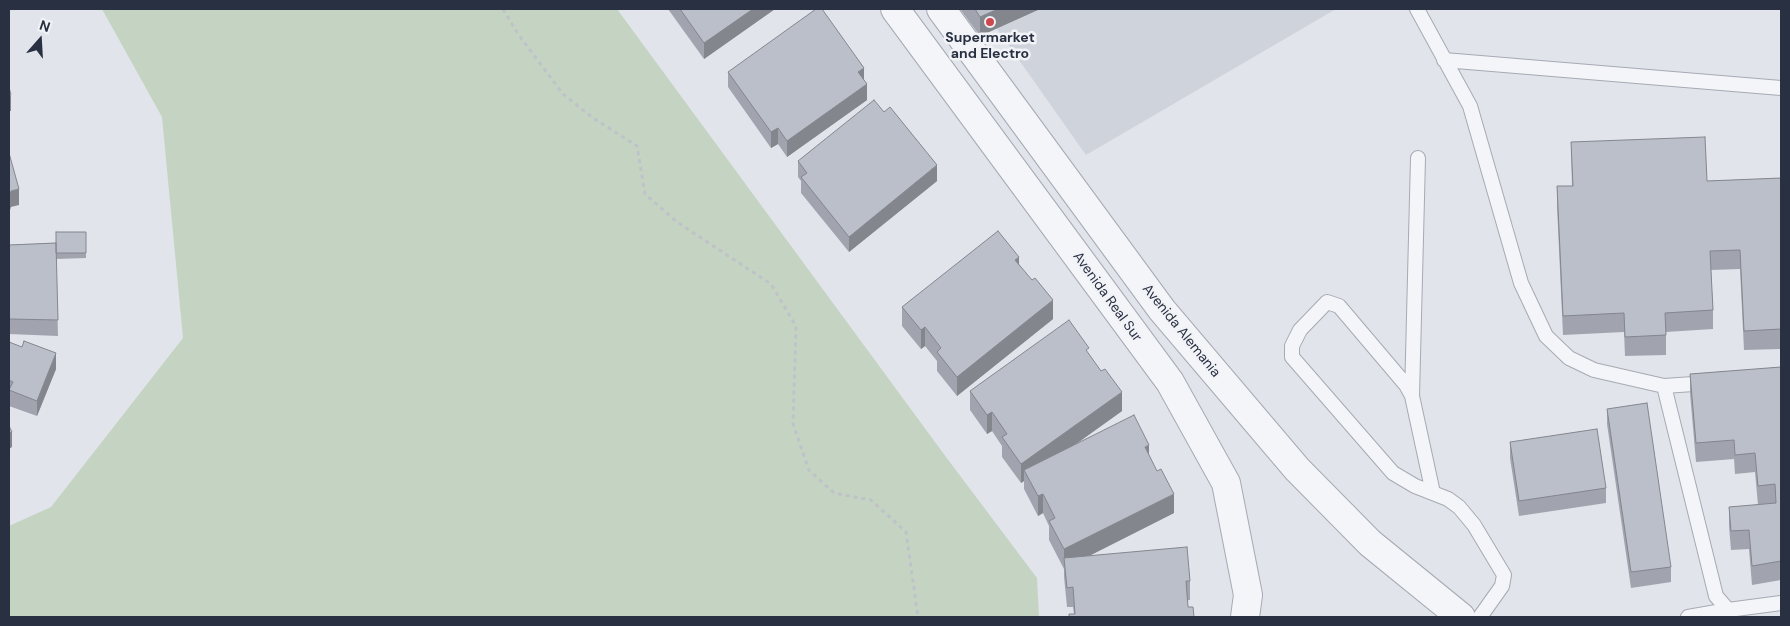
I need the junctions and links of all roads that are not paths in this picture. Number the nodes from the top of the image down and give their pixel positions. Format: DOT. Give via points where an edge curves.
graph roads {
  1 [pos="895,9"];
  2 [pos="941,9"];
  3 [pos="1417,9"];
  4 [pos="1444,60"];
  5 [pos="1781,88"];
  6 [pos="1418,158"];
  7 [pos="1723,382"];
  8 [pos="1664,386"];
  9 [pos="1412,396"];
  10 [pos="1432,493"];
  11 [pos="1781,603"];
  12 [pos="1728,610"];
  13 [pos="1245,617"];
  14 [pos="1461,617"];
  15 [pos="1480,617"];
  16 [pos="1688,617"];
  1 -- 13 [label="street, Avenida Real Sur" via="1170,382 1226,483 1248,595"];
  2 -- 14 [label="street, Avenida Alemania" via="1162,310 1297,469 1370,543"];
  3 -- 4 [label="lane"];
  4 -- 5 [label="lane"];
  4 -- 8 [label="lane" via="1470,106 1521,283 1546,336 1569,358 1594,370"];
  6 -- 9 [label="lane"];
  7 -- 8 [label="lane"];
  8 -- 12 [label="lane" via="1716,596"];
  9 -- 10 [label="lane"];
  9 -- 10 [label="lane" via="1339,306 1327,302 1300,330 1292,346 1292,357 1393,473"];
  10 -- 15 [label="lane" via="1459,507 1474,525 1504,575 1502,586"];
  11 -- 12 [label="lane"];
  12 -- 16 [label="lane"];
}
